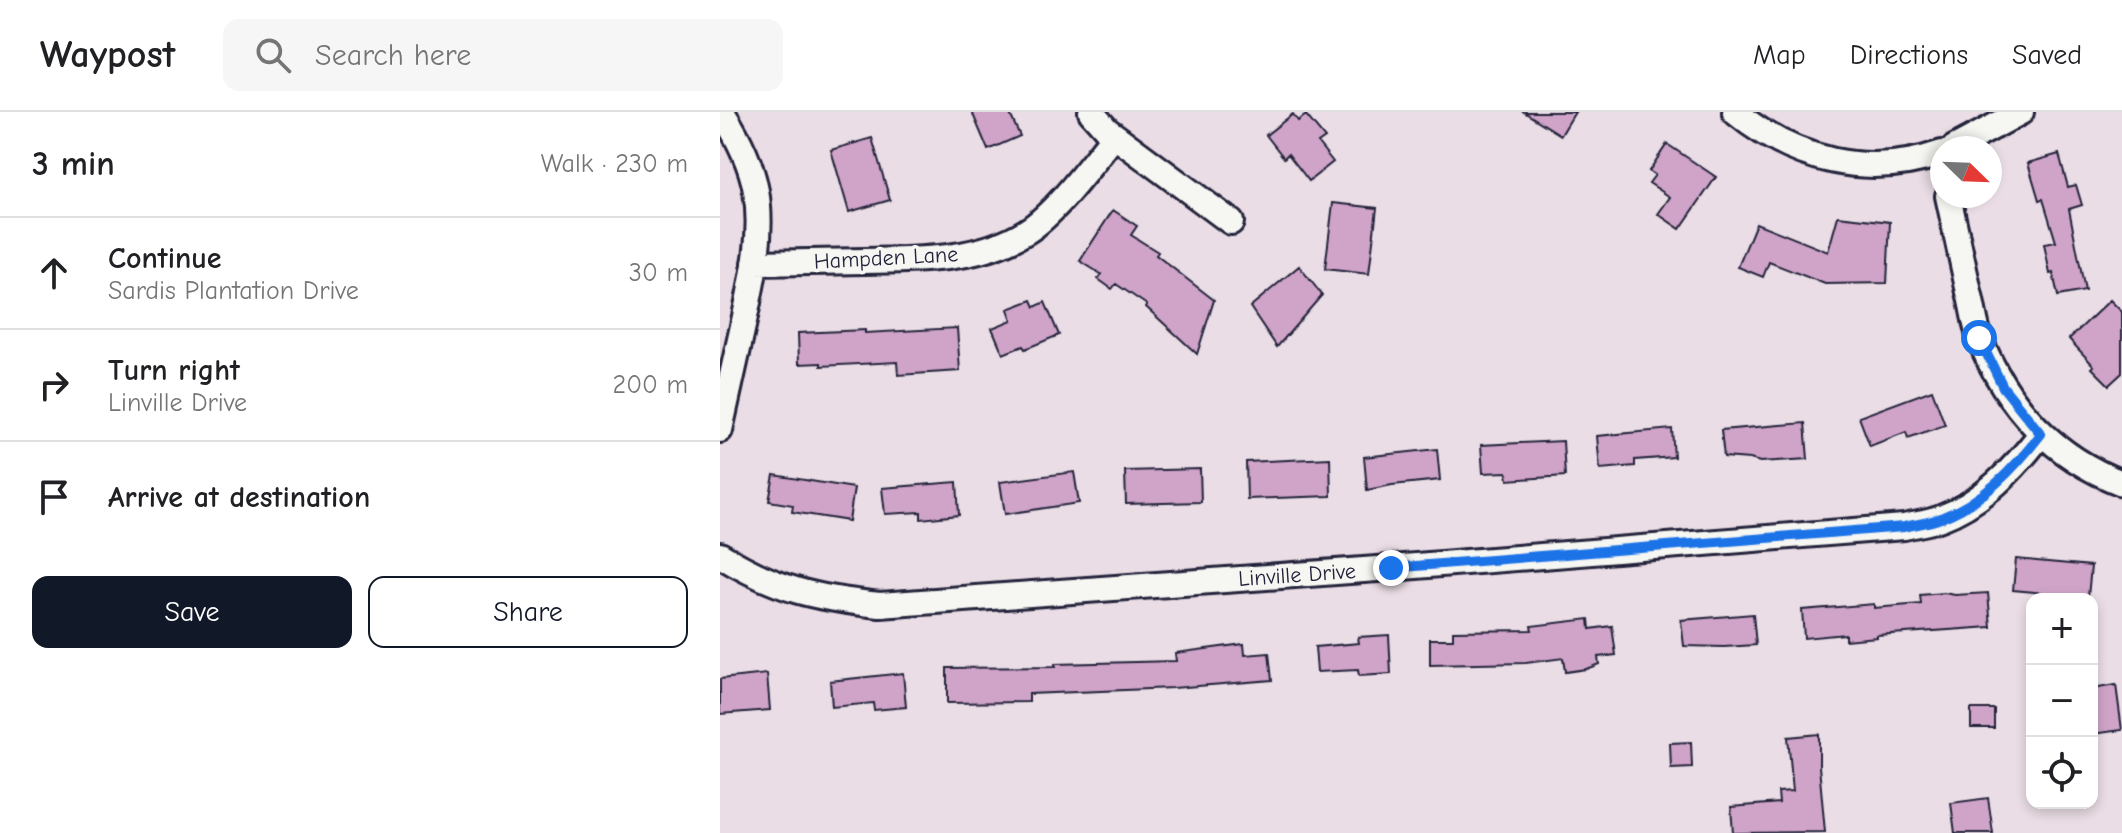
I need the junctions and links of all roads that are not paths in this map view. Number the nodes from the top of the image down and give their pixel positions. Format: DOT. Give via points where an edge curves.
graph roads {
  1 [pos="722,112"];
  2 [pos="1091,112"];
  3 [pos="1735,112"];
  4 [pos="2021,112"];
  5 [pos="1114,136"];
  6 [pos="1980,136"];
  7 [pos="1930,159"];
  8 [pos="1951,208"];
  9 [pos="1231,222"];
  10 [pos="755,263"];
  11 [pos="720,430"];
  12 [pos="2041,434"];
  13 [pos="2122,483"];
  14 [pos="720,555"];
  1 -- 10 [label="street" via="747,157 757,192"];
  2 -- 5 [label="street"];
  3 -- 7 [label="street" via="1776,141 1807,154 1884,166"];
  4 -- 6 [label="street"];
  5 -- 9 [label="street"];
  5 -- 10 [label="street, Hampden Lane" via="1059,202 1028,230 1001,244 920,260"];
  8 -- 12 [label="street" via="1979,338 2003,387"];
  10 -- 11 [label="street"];
  12 -- 13 [label="street" via="2090,469"];
  12 -- 14 [label="street, Linville Drive" via="1985,495 1961,510 1904,527 880,605 798,592"];
}
